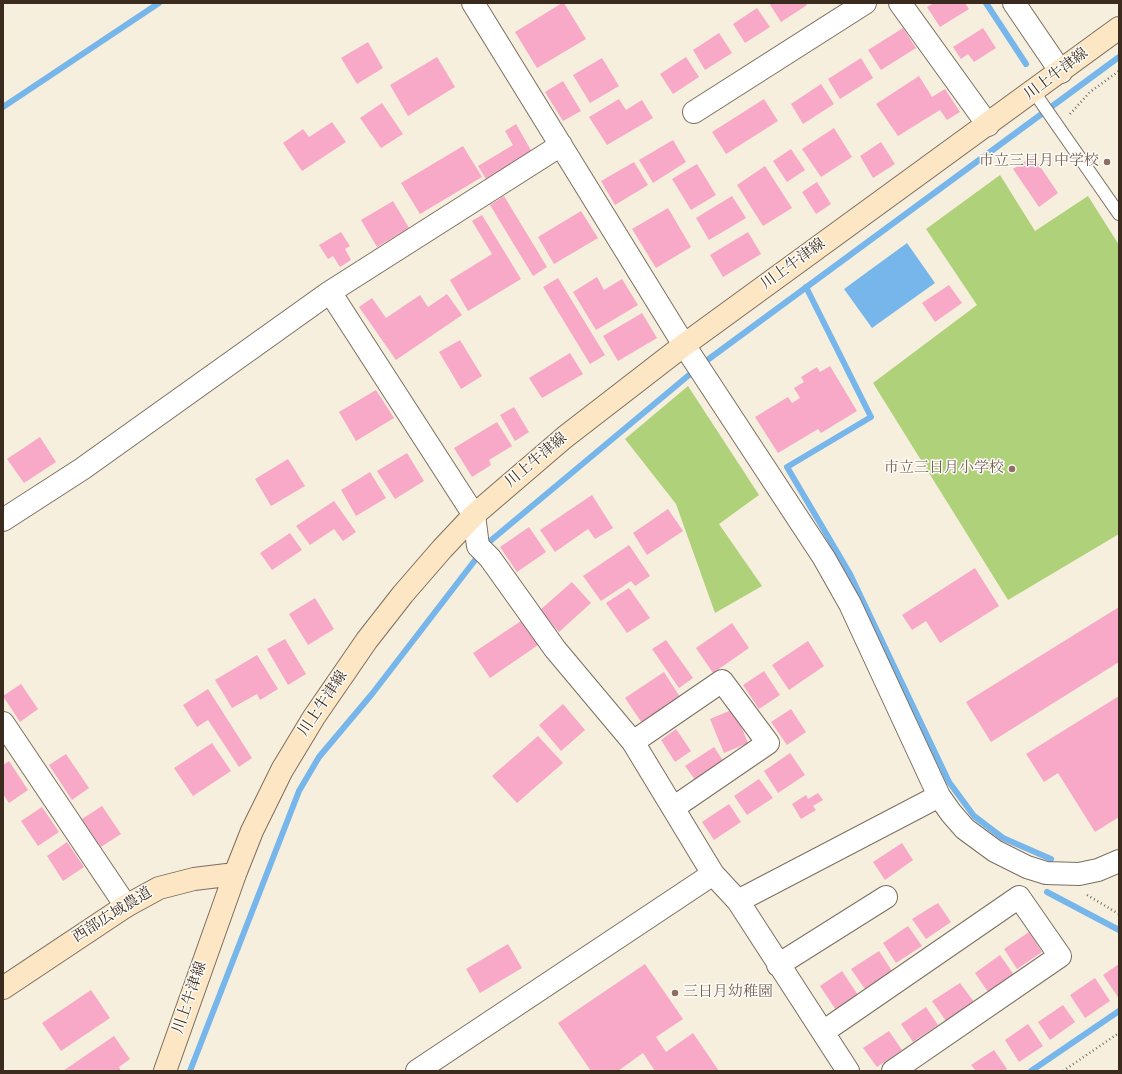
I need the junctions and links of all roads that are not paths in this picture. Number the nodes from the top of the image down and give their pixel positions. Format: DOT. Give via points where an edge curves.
graph roads {
  1 [pos="473,3"];
  2 [pos="865,3"];
  3 [pos="900,3"];
  4 [pos="1014,3"];
  5 [pos="1119,28"];
  6 [pos="1060,72"];
  7 [pos="1034,92"];
  8 [pos="694,112"];
  9 [pos="988,125"];
  10 [pos="560,145"];
  11 [pos="1119,214"];
  12 [pos="330,292"];
  13 [pos="694,360"];
  14 [pos="474,515"];
  15 [pos="3,520"];
  16 [pos="3,723"];
  17 [pos="633,742"];
  18 [pos="938,796"];
  19 [pos="673,808"];
  20 [pos="1119,861"];
  21 [pos="235,874"];
  22 [pos="713,874"];
  23 [pos="886,897"];
  24 [pos="738,901"];
  25 [pos="126,906"];
  26 [pos="778,965"];
  27 [pos="3,988"];
  28 [pos="823,1032"];
  29 [pos="165,1071"];
  30 [pos="417,1071"];
  31 [pos="848,1071"];
  32 [pos="893,1071"];
  1 -- 10 [label="street"];
  2 -- 8 [label="street"];
  3 -- 9 [label="street"];
  4 -- 6 [label="street"];
  5 -- 6 [label="main road, 川上牛津線"];
  6 -- 7 [label="main road, 川上牛津線"];
  7 -- 9 [label="main road, 川上牛津線"];
  7 -- 11 [label="lane"];
  9 -- 13 [label="main road, 川上牛津線"];
  10 -- 12 [label="street"];
  10 -- 13 [label="street"];
  12 -- 14 [label="street"];
  12 -- 15 [label="street" via="82,469"];
  13 -- 14 [label="main road, 川上牛津線" via="565,437"];
  13 -- 18 [label="street" via="824,558 850,604"];
  14 -- 17 [label="street" via="484,552 555,649"];
  14 -- 21 [label="main road, 川上牛津線" via="403,594 367,640 314,717 282,770"];
  16 -- 25 [label="street"];
  17 -- 19 [label="street"];
  17 -- 19 [label="street" via="722,682 768,743"];
  18 -- 20 [label="street" via="965,829 995,850 1046,873 1079,874 1098,870"];
  18 -- 24 [label="street"];
  19 -- 22 [label="street"];
  21 -- 25 [label="main road, 西部広域農道" via="194,879 158,888"];
  21 -- 29 [label="main road, 川上牛津線"];
  22 -- 24 [label="street"];
  22 -- 30 [label="street"];
  23 -- 26 [label="street"];
  24 -- 26 [label="street"];
  25 -- 27 [label="main road, 西部広域農道"];
  26 -- 28 [label="street"];
  28 -- 31 [label="street"];
  28 -- 32 [label="street" via="1019,897 1060,956"];
}
